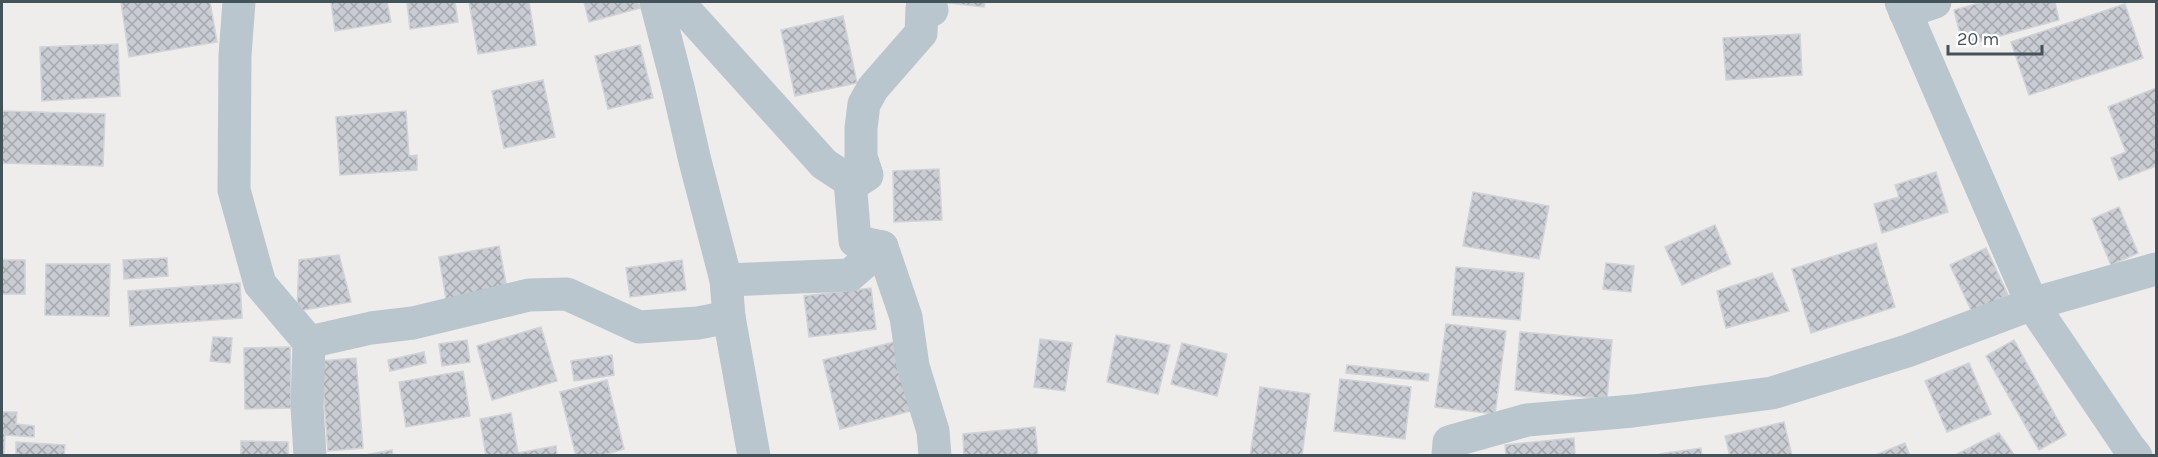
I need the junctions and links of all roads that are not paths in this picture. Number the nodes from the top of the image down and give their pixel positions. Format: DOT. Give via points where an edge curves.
graph roads {
  1 [pos="239,2"];
  2 [pos="656,2"];
  3 [pos="678,2"];
  4 [pos="1914,5"];
  5 [pos="932,10"];
  6 [pos="850,186"];
  7 [pos="882,247"];
  8 [pos="2157,269"];
  9 [pos="726,280"];
  10 [pos="2032,304"];
  11 [pos="729,317"];
  12 [pos="309,342"];
  13 [pos="310,456"];
  14 [pos="754,456"];
  15 [pos="934,456"];
  16 [pos="1448,456"];
  17 [pos="2136,456"];
  1 -- 12 [label="street" via="234,190 260,284"];
  2 -- 9 [label="street"];
  3 -- 6 [label="street" via="824,164 850,181"];
  4 -- 10 [label="street"];
  5 -- 6 [label="street" via="922,8 921,33 864,104 861,157 867,175"];
  6 -- 7 [label="street" via="855,241"];
  7 -- 9 [label="street" via="850,275"];
  7 -- 15 [label="street" via="906,316 913,366 933,432"];
  8 -- 10 [label="street"];
  9 -- 11 [label="street"];
  10 -- 16 [label="street" via="1907,351 1772,393 1527,420 1449,442"];
  10 -- 17 [label="street"];
  11 -- 12 [label="street" via="639,327 567,294 529,295"];
  11 -- 14 [label="street"];
  12 -- 13 [label="street"];
}
